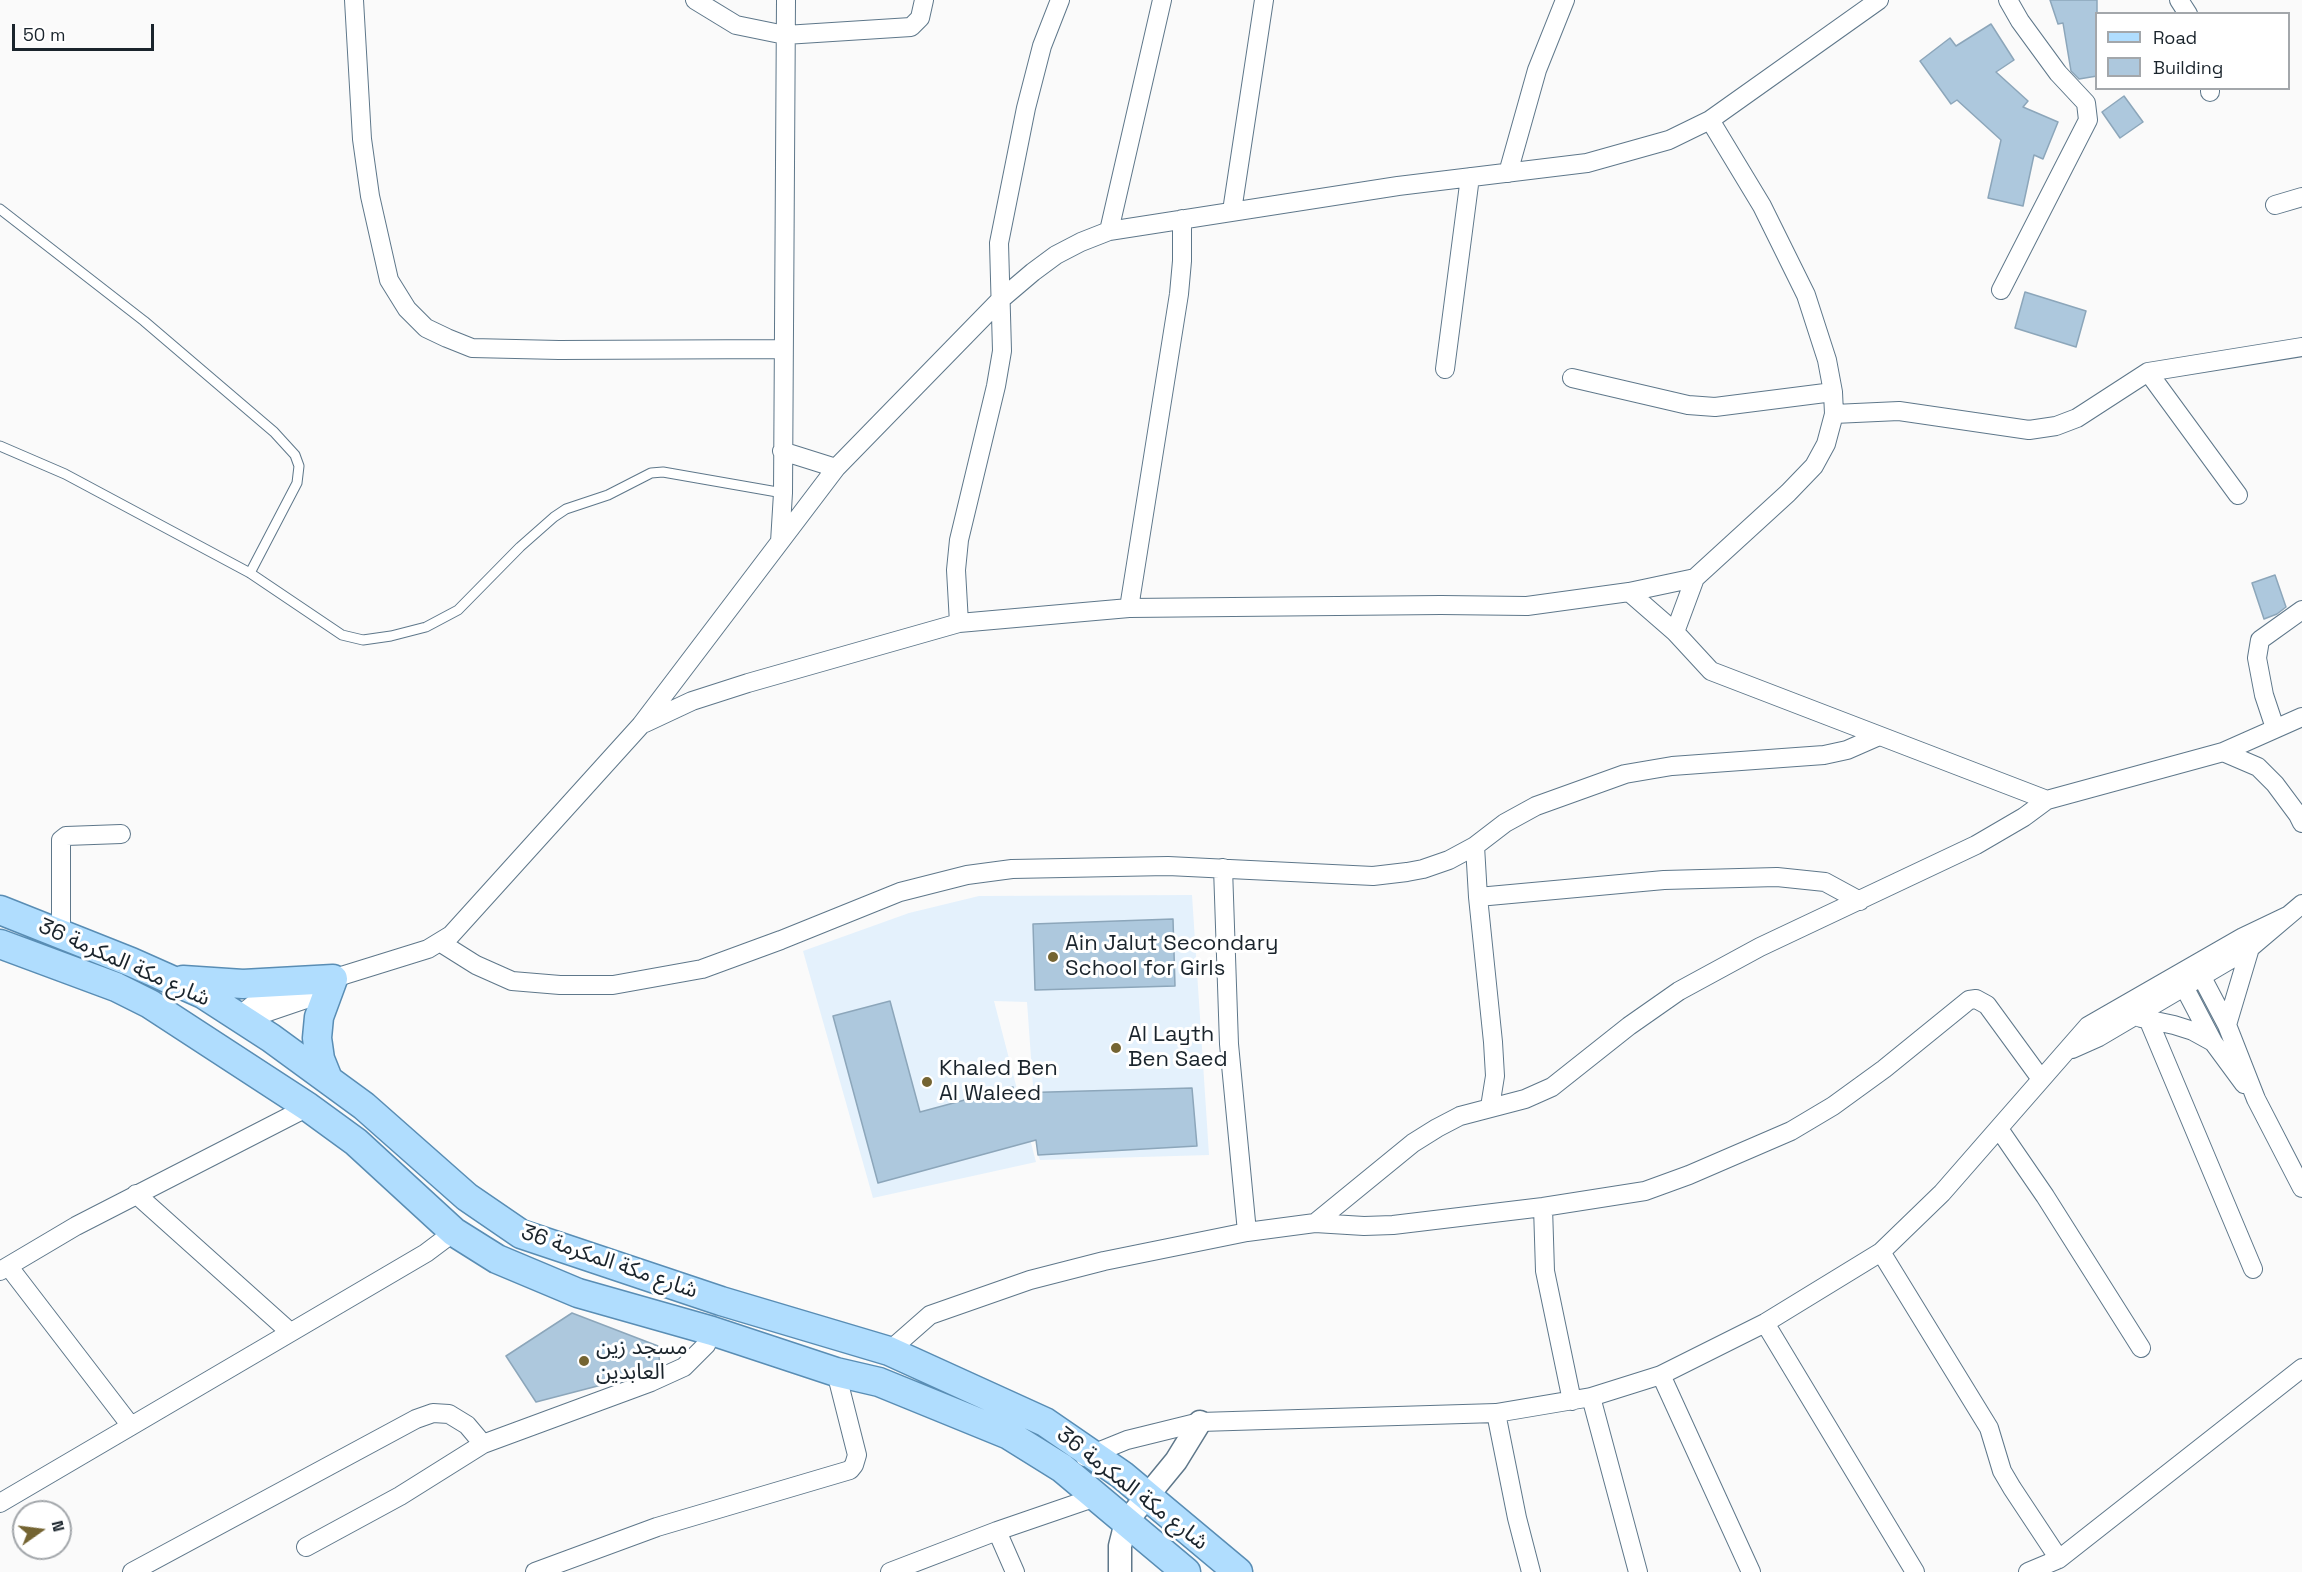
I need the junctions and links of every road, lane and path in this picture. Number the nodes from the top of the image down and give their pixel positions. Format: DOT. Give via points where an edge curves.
graph roads {
  1 [pos="354,0"];
  2 [pos="695,0"];
  3 [pos="786,0"];
  4 [pos="924,0"];
  5 [pos="1060,0"];
  6 [pos="1162,0"];
  7 [pos="1264,0"];
  8 [pos="1565,0"];
  9 [pos="1879,0"];
  10 [pos="2008,0"];
  11 [pos="785,35"];
  12 [pos="1710,120"];
  13 [pos="1508,173"];
  14 [pos="1470,177"];
  15 [pos="2302,197"];
  16 [pos="2275,206"];
  17 [pos="0,208"];
  18 [pos="1232,211"];
  19 [pos="1182,219"];
  20 [pos="1109,231"];
  21 [pos="2001,290"];
  22 [pos="1000,300"];
  23 [pos="2302,347"];
  24 [pos="783,349"];
  25 [pos="1444,369"];
  26 [pos="2148,372"];
  27 [pos="1572,378"];
  28 [pos="1833,392"];
  29 [pos="1834,414"];
  30 [pos="0,446"];
  31 [pos="782,451"];
  32 [pos="836,468"];
  33 [pos="783,493"];
  34 [pos="2238,495"];
  35 [pos="780,542"];
  36 [pos="250,573"];
  37 [pos="1695,578"];
  38 [pos="1629,592"];
  39 [pos="1129,608"];
  40 [pos="2302,610"];
  41 [pos="959,623"];
  42 [pos="1676,632"];
  43 [pos="2302,717"];
  44 [pos="641,725"];
  45 [pos="2275,728"];
  46 [pos="1879,736"];
  47 [pos="2223,752"];
  48 [pos="2047,800"];
  49 [pos="2302,823"];
  50 [pos="121,834"];
  51 [pos="1475,846"];
  52 [pos="1223,868"];
  53 [pos="1478,897"];
  54 [pos="1860,901"];
  55 [pos="2302,904"];
  56 [pos="0,910"];
  57 [pos="2287,916"];
  58 [pos="61,934"];
  59 [pos="441,943"];
  60 [pos="0,944"];
  61 [pos="2250,948"];
  62 [pos="2199,970"];
  63 [pos="172,979"];
  64 [pos="333,979"];
  65 [pos="2181,981"];
  66 [pos="116,987"];
  67 [pos="238,1017"];
  68 [pos="2141,1018"];
  69 [pos="2227,1024"];
  70 [pos="2213,1042"];
  71 [pos="2062,1054"];
  72 [pos="245,1065"];
  73 [pos="328,1079"];
  74 [pos="2041,1079"];
  75 [pos="2256,1099"];
  76 [pos="308,1107"];
  77 [pos="1490,1107"];
  78 [pos="1999,1129"];
  79 [pos="2302,1188"];
  80 [pos="136,1194"];
  81 [pos="1543,1207"];
  82 [pos="1315,1223"];
  83 [pos="454,1232"];
  84 [pos="1247,1232"];
  85 [pos="1881,1252"];
  86 [pos="4,1269"];
  87 [pos="2253,1269"];
  88 [pos="1766,1323"];
  89 [pos="712,1331"];
  90 [pos="290,1332"];
  91 [pos="2141,1348"];
  92 [pos="889,1351"];
  93 [pos="2302,1368"];
  94 [pos="836,1372"];
  95 [pos="1661,1375"];
  96 [pos="1591,1396"];
  97 [pos="1572,1401"];
  98 [pos="1496,1413"];
  99 [pos="1200,1422"];
  100 [pos="130,1426"];
  101 [pos="483,1444"];
  102 [pos="1092,1453"];
  103 [pos="1062,1468"];
  104 [pos="1148,1495"];
  105 [pos="1096,1497"];
  106 [pos="0,1503"];
  107 [pos="1126,1522"];
  108 [pos="997,1531"];
  109 [pos="306,1547"];
  110 [pos="2059,1559"];
  111 [pos="132,1572"];
  112 [pos="535,1572"];
  113 [pos="890,1572"];
  114 [pos="1015,1572"];
  115 [pos="1120,1572"];
  116 [pos="1186,1572"];
  117 [pos="1238,1572"];
  118 [pos="1532,1572"];
  119 [pos="1638,1572"];
  120 [pos="1751,1572"];
  121 [pos="1915,1572"];
  122 [pos="2028,1572"];
  1 -- 24 [label="street" via="362,139 370,196 389,280 407,309 426,328 472,348"];
  2 -- 11 [label="street" via="736,25"];
  3 -- 11 [label="street"];
  4 -- 11 [label="street" via="920,18 910,27"];
  5 -- 22 [label="street" via="1042,46 1026,108 999,243"];
  6 -- 20 [label="street"];
  7 -- 18 [label="street"];
  8 -- 13 [label="street" via="1537,70"];
  9 -- 12 [label="street"];
  10 -- 21 [label="street" via="2058,73 2086,103 2088,112 2085,127"];
  11 -- 24 [label="street"];
  12 -- 13 [label="street" via="1669,140 1618,155"];
  12 -- 28 [label="street" via="1762,206 1806,295"];
  13 -- 14 [label="street"];
  14 -- 18 [label="street"];
  14 -- 25 [label="street"];
  15 -- 16 [label="street"];
  17 -- 36 [label="lane" via="144,321 274,432 295,455 299,466 297,483"];
  18 -- 19 [label="street"];
  19 -- 20 [label="street"];
  19 -- 39 [label="street" via="1179,294"];
  20 -- 22 [label="street" via="1056,255"];
  22 -- 32 [label="street"];
  22 -- 41 [label="street" via="1002,351 959,540"];
  23 -- 26 [label="street"];
  24 -- 31 [label="street"];
  26 -- 29 [label="street" via="2077,418 2029,430 1899,411"];
  26 -- 34 [label="street"];
  27 -- 28 [label="street" via="1689,405 1715,407"];
  28 -- 29 [label="street"];
  29 -- 37 [label="street" via="1826,444 1814,466"];
  30 -- 36 [label="lane" via="65,474"];
  31 -- 32 [label="street"];
  31 -- 33 [label="street"];
  32 -- 35 [label="street"];
  33 -- 35 [label="street"];
  33 -- 36 [label="lane" via="651,473 608,495 567,509 540,528 458,610 426,627 391,636 363,640 342,635"];
  35 -- 44 [label="street"];
  37 -- 38 [label="street"];
  37 -- 42 [label="street"];
  38 -- 39 [label="street" via="1527,606"];
  38 -- 42 [label="street"];
  39 -- 41 [label="street"];
  40 -- 45 [label="street" via="2260,640 2257,658"];
  41 -- 44 [label="street" via="748,683 692,701"];
  42 -- 46 [label="street" via="1711,670"];
  43 -- 45 [label="street"];
  44 -- 59 [label="street"];
  45 -- 47 [label="street"];
  46 -- 48 [label="street"];
  46 -- 51 [label="street" via="1824,755 1672,766 1625,774 1536,806"];
  47 -- 48 [label="street"];
  47 -- 49 [label="street" via="2258,767"];
  48 -- 54 [label="street" via="1976,845"];
  50 -- 58 [label="street" via="66,836 61,840"];
  51 -- 52 [label="street" via="1423,869 1373,876"];
  51 -- 53 [label="street"];
  52 -- 59 [label="street" via="1012,869 967,875 900,892 702,969 613,985 512,981"];
  52 -- 84 [label="street" via="1229,1044"];
  53 -- 54 [label="street" via="1664,880 1777,877 1825,882"];
  53 -- 77 [label="street" via="1495,1076"];
  54 -- 77 [label="street" via="1760,947 1679,991 1546,1090"];
  55 -- 57 [label="street"];
  56 -- 58 [label="main road, شارع مكة المكرمة 36"];
  57 -- 61 [label="street"];
  57 -- 62 [label="street" via="2243,937"];
  58 -- 63 [label="main road, شارع مكة المكرمة 36"];
  59 -- 64 [label="street"];
  60 -- 66 [label="main road, شارع مكة المكرمة 36"];
  61 -- 62 [label="street"];
  61 -- 69 [label="street"];
  62 -- 65 [label="street"];
  62 -- 69 [label="street"];
  63 -- 64 [label="main road" via="243,984"];
  63 -- 67 [label="main road, شارع مكة المكرمة 36"];
  64 -- 67 [label="street" via="291,988 254,1004"];
  64 -- 73 [label="main road" via="319,1017 317,1038"];
  65 -- 68 [label="street"];
  65 -- 70 [label="street"];
  65 -- 71 [label="street" via="2088,1026"];
  66 -- 67 [label="main road" via="140,983 208,1016"];
  66 -- 72 [label="main road, شارع مكة المكرمة 36" via="150,1004"];
  67 -- 72 [label="main road" via="237,1047"];
  67 -- 73 [label="main road, شارع مكة المكرمة 36"];
  68 -- 70 [label="street" via="2193,1031"];
  68 -- 71 [label="street"];
  68 -- 87 [label="street"];
  69 -- 75 [label="street"];
  70 -- 75 [label="street"];
  71 -- 74 [label="street"];
  72 -- 76 [label="main road, شارع مكة المكرمة 36"];
  73 -- 92 [label="main road, شارع مكة المكرمة 36" via="467,1197 521,1234 721,1301"];
  74 -- 78 [label="street"];
  74 -- 81 [label="street" via="1987,1005 1969,1000 1884,1069 1791,1131 1645,1191"];
  75 -- 79 [label="street"];
  76 -- 80 [label="street"];
  76 -- 83 [label="main road, شارع مكة المكرمة 36" via="356,1142"];
  77 -- 82 [label="street" via="1460,1116 1413,1143"];
  78 -- 85 [label="street" via="1942,1193"];
  78 -- 91 [label="street"];
  80 -- 86 [label="street"];
  80 -- 90 [label="street"];
  81 -- 82 [label="street" via="1392,1225"];
  81 -- 97 [label="street" via="1545,1271"];
  82 -- 84 [label="street"];
  83 -- 89 [label="main road, شارع مكة المكرمة 36" via="497,1259 578,1293"];
  83 -- 90 [label="street"];
  84 -- 92 [label="street" via="1030,1280 930,1315"];
  85 -- 88 [label="street"];
  85 -- 110 [label="street" via="1989,1428 2002,1471"];
  86 -- 100 [label="street"];
  88 -- 95 [label="street"];
  88 -- 121 [label="street"];
  89 -- 94 [label="main road, شارع مكة المكرمة 36"];
  89 -- 101 [label="street" via="706,1345 684,1367"];
  90 -- 100 [label="street"];
  92 -- 102 [label="main road, شارع مكة المكرمة 36" via="1045,1422"];
  93 -- 110 [label="street"];
  94 -- 103 [label="main road, شارع مكة المكرمة 36" via="879,1383 1010,1435"];
  94 -- 112 [label="street" via="857,1455 850,1470 657,1527"];
  95 -- 96 [label="street"];
  95 -- 120 [label="street"];
  96 -- 97 [label="street"];
  96 -- 119 [label="street"];
  97 -- 98 [label="street"];
  98 -- 99 [label="street"];
  98 -- 118 [label="street"];
  99 -- 102 [label="street"];
  99 -- 104 [label="street" via="1176,1461"];
  100 -- 106 [label="street"];
  101 -- 109 [label="street" via="400,1496"];
  101 -- 111 [label="street" via="467,1425 449,1414 434,1413 416,1419"];
  102 -- 103 [label="street"];
  102 -- 104 [label="main road, شارع مكة المكرمة 36"];
  103 -- 105 [label="main road, شارع مكة المكرمة 36"];
  104 -- 107 [label="street"];
  104 -- 117 [label="main road, شارع مكة المكرمة 36"];
  105 -- 107 [label="main road, شارع مكة المكرمة 36"];
  105 -- 108 [label="street"];
  107 -- 115 [label="street" via="1120,1546"];
  107 -- 116 [label="main road, شارع مكة المكرمة 36"];
  108 -- 113 [label="street"];
  108 -- 114 [label="street"];
  110 -- 122 [label="street"];
}
